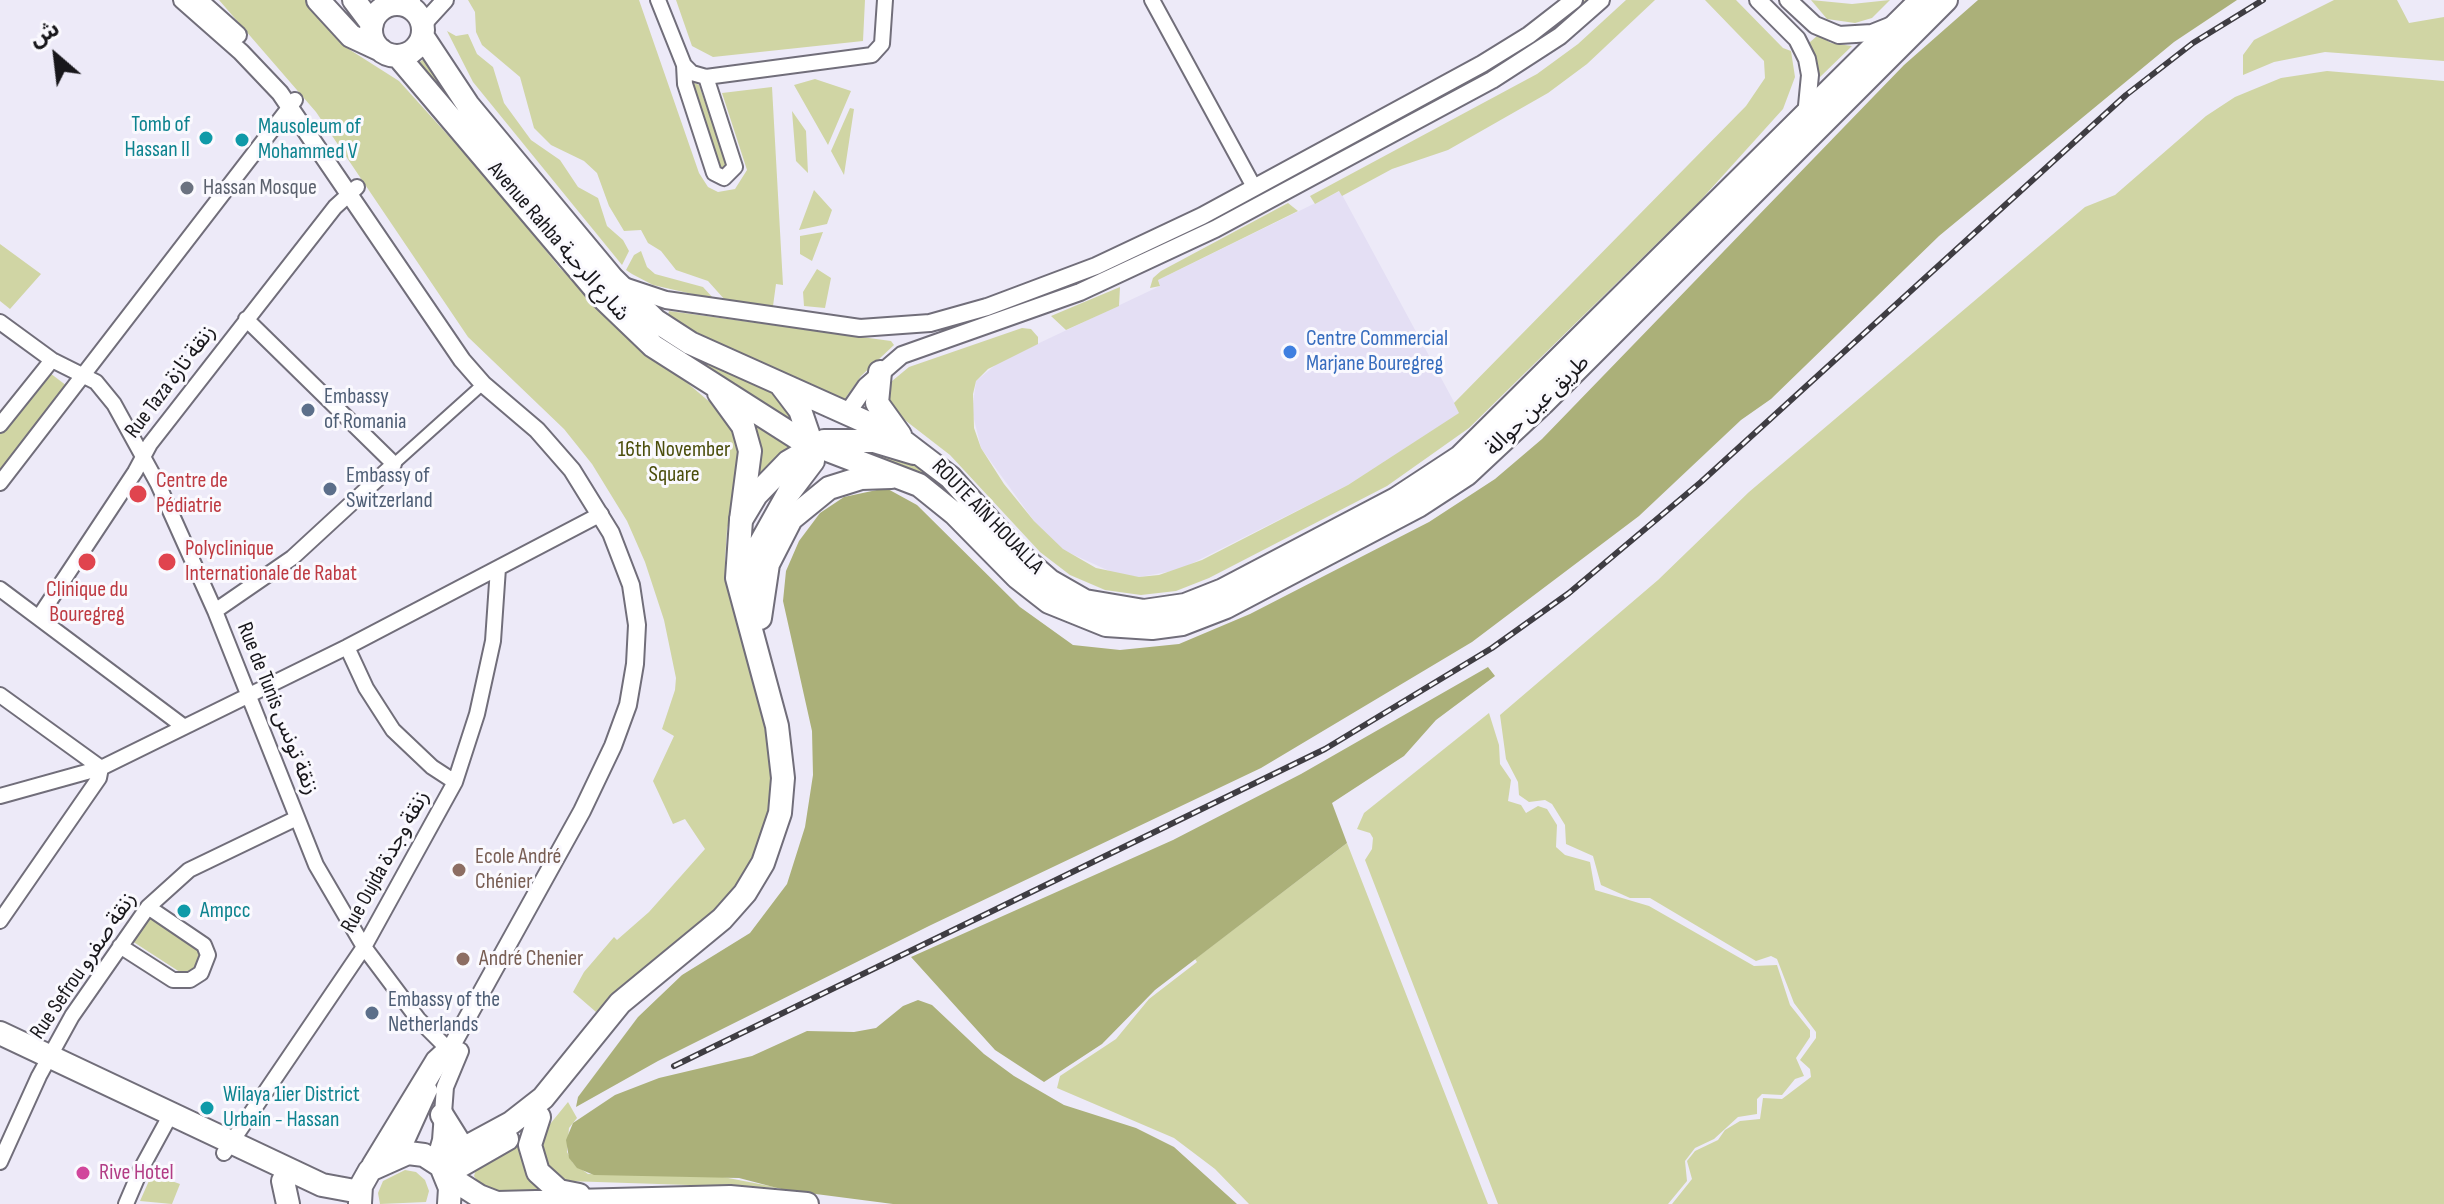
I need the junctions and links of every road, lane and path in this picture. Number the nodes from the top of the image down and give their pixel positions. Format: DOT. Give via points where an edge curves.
graph roads {
  1 [pos="182,0"];
  2 [pos="199,0"];
  3 [pos="318,0"];
  4 [pos="354,0"];
  5 [pos="445,0"];
  6 [pos="658,0"];
  7 [pos="885,0"];
  8 [pos="1152,0"];
  9 [pos="1574,0"];
  10 [pos="1601,0"];
  11 [pos="1758,0"];
  12 [pos="1788,0"];
  13 [pos="1921,0"];
  14 [pos="1946,0"];
  15 [pos="400,2"];
  16 [pos="1897,23"];
  17 [pos="372,24"];
  18 [pos="423,31"];
  19 [pos="389,53"];
  20 [pos="684,65"];
  21 [pos="706,77"];
  22 [pos="292,103"];
  23 [pos="1806,116"];
  24 [pos="1254,187"];
  25 [pos="353,190"];
  26 [pos="612,278"];
  27 [pos="246,319"];
  28 [pos="0,322"];
  29 [pos="52,360"];
  30 [pos="880,372"];
  31 [pos="83,376"];
  32 [pos="777,382"];
  33 [pos="711,383"];
  34 [pos="483,384"];
  35 [pos="848,412"];
  36 [pos="0,425"];
  37 [pos="902,439"];
  38 [pos="822,445"];
  39 [pos="144,455"];
  40 [pos="394,464"];
  41 [pos="943,470"];
  42 [pos="903,477"];
  43 [pos="0,483"];
  44 [pos="601,514"];
  45 [pos="741,520"];
  46 [pos="498,568"];
  47 [pos="0,589"];
  48 [pos="1223,590"];
  49 [pos="1036,593"];
  50 [pos="215,611"];
  51 [pos="39,617"];
  52 [pos="760,618"];
  53 [pos="347,647"];
  54 [pos="0,695"];
  55 [pos="249,696"];
  56 [pos="183,726"];
  57 [pos="101,768"];
  58 [pos="455,782"];
  59 [pos="0,796"];
  60 [pos="297,818"];
  61 [pos="148,907"];
  62 [pos="0,921"];
  63 [pos="120,946"];
  64 [pos="364,947"];
  65 [pos="0,1033"];
  66 [pos="0,1047"];
  67 [pos="452,1054"];
  68 [pos="47,1062"];
  69 [pos="442,1115"];
  70 [pos="539,1117"];
  71 [pos="168,1119"];
  72 [pos="462,1147"];
  73 [pos="227,1148"];
  74 [pos="400,1154"];
  75 [pos="0,1162"];
  76 [pos="441,1168"];
  77 [pos="370,1170"];
  78 [pos="283,1181"];
  79 [pos="356,1199"];
  80 [pos="596,1199"];
  81 [pos="126,1204"];
  82 [pos="288,1204"];
  83 [pos="326,1204"];
  84 [pos="449,1204"];
  85 [pos="807,1204"];
  1 -- 22 [label="street"];
  2 -- 22 [label="street" via="249,46"];
  3 -- 19 [label="main road" via="351,36"];
  4 -- 17 [label="main road"];
  5 -- 18 [label="street"];
  6 -- 20 [label="street"];
  7 -- 21 [label="street" via="882,44 872,55"];
  8 -- 24 [label="street"];
  9 -- 24 [label="street" via="1482,64"];
  10 -- 30 [label="street" via="1560,36 1492,80 1215,229 1080,292 917,348"];
  11 -- 23 [label="street" via="1793,34 1807,59"];
  12 -- 16 [label="street" via="1815,25 1839,35 1872,33"];
  13 -- 16 [label="main road, طريق عين حوالة"];
  14 -- 49 [label="main road, طريق عين حوالة" via="1490,455 1443,491 1226,607 1182,624 1106,625"];
  15 -- 17 [label="main road" via="380,11"];
  15 -- 18 [label="main road" via="418,14"];
  16 -- 23 [label="main road, طريق عين حوالة"];
  17 -- 19 [label="main road" via="372,38"];
  18 -- 19 [label="main road" via="413,51"];
  18 -- 26 [label="main road, Avenue Rahba شارع الرحبة" via="468,105"];
  19 -- 33 [label="main road, Avenue Rahba شارع الرحبة" via="614,311 667,357"];
  20 -- 21 [label="street"];
  20 -- 21 [label="street" via="685,84 714,173 724,178 735,167"];
  22 -- 25 [label="street"];
  22 -- 31 [label="street"];
  23 -- 48 [label="main road, طريق عين حوالة" via="1460,457 1396,499"];
  24 -- 26 [label="street" via="1150,243 1056,283 907,327 860,328 723,309 652,297"];
  25 -- 27 [label="street, Rue Taza زنقة تازة"];
  25 -- 34 [label="street" via="452,348"];
  25 -- 67 [label="street" via="469,353 557,437 598,491 632,552 646,605 643,688 622,753"];
  26 -- 32 [label="main road, Avenue Rahba شارع الرحبة" via="673,332"];
  27 -- 39 [label="street, Rue Taza زنقة تازة"];
  27 -- 40 [label="street"];
  28 -- 29 [label="street, Rue de Tunis زنقة تونس"];
  29 -- 31 [label="street, Rue de Tunis زنقة تونس"];
  29 -- 36 [label="street"];
  30 -- 35 [label="street"];
  30 -- 37 [label="main road" via="877,403"];
  31 -- 39 [label="street, Rue de Tunis زنقة تونس" via="105,392"];
  31 -- 43 [label="street"];
  32 -- 35 [label="main road, Avenue Rahba شارع الرحبة"];
  32 -- 38 [label="main road"];
  33 -- 38 [label="main road, Avenue Rahba شارع الرحبة"];
  33 -- 45 [label="main road" via="748,438 750,464"];
  34 -- 40 [label="street"];
  34 -- 44 [label="street" via="549,443"];
  35 -- 37 [label="main road, ROUTE AÏN HOUALLA"];
  35 -- 38 [label="main road"];
  37 -- 41 [label="main road, ROUTE AÏN HOUALLA"];
  38 -- 41 [label="main road" via="888,444"];
  38 -- 42 [label="main road, ROUTE AÏN HOUALLA"];
  38 -- 45 [label="main road" via="766,483"];
  38 -- 52 [label="main road" via="774,515 756,557 753,580"];
  39 -- 50 [label="street, Rue de Tunis زنقة تونس"];
  39 -- 51 [label="street, Rue Taza زنقة تازة"];
  40 -- 50 [label="street" via="292,558"];
  41 -- 48 [label="main road, ROUTE AÏN HOUALLA" via="1034,568 1085,601 1154,610"];
  42 -- 49 [label="main road, ROUTE AÏN HOUALLA" via="955,514"];
  42 -- 52 [label="main road" via="845,481 802,507 774,547"];
  44 -- 46 [label="street"];
  44 -- 67 [label="street" via="626,568 635,606 635,664 628,705 588,801"];
  45 -- 72 [label="main road" via="737,578 783,761 780,813 763,863 722,919 620,1003 543,1098 511,1123"];
  46 -- 53 [label="street"];
  46 -- 58 [label="street, Rue Oujda زنقة وجدة" via="493,641"];
  47 -- 51 [label="street"];
  50 -- 55 [label="street, Rue de Tunis زنقة تونس"];
  51 -- 56 [label="street"];
  52 -- 70 [label="main road" via="795,757 795,804 783,849 767,883 744,913 631,1010"];
  53 -- 55 [label="street"];
  53 -- 58 [label="street" via="393,730"];
  54 -- 57 [label="street"];
  55 -- 56 [label="street"];
  55 -- 60 [label="street, Rue de Tunis زنقة تونس"];
  56 -- 57 [label="street"];
  57 -- 59 [label="street"];
  57 -- 62 [label="street"];
  58 -- 64 [label="street, Rue Oujda زنقة وجدة"];
  60 -- 61 [label="street, Rue Sefrou زنقة صفرو" via="189,870"];
  60 -- 64 [label="street, Rue de Tunis زنقة تونس" via="316,865"];
  61 -- 63 [label="street, Rue Sefrou زنقة صفرو"];
  61 -- 63 [label="street" via="204,945 208,955 201,973 190,980 173,980"];
  63 -- 68 [label="street, Rue Sefrou زنقة صفرو"];
  64 -- 67 [label="street, Rue de Tunis زنقة تونس" via="411,1011"];
  64 -- 73 [label="street, Rue Oujda زنقة وجدة"];
  65 -- 68 [label="main road"];
  66 -- 68 [label="main road"];
  67 -- 69 [label="street"];
  67 -- 74 [label="street"];
  67 -- 77 [label="main road" via="437,1061"];
  68 -- 71 [label="main road"];
  68 -- 75 [label="street, Rue Sefrou زنقة صفرو"];
  69 -- 72 [label="main road"];
  69 -- 76 [label="street"];
  70 -- 76 [label="main road" via="470,1163"];
  70 -- 80 [label="main road" via="530,1145 538,1172 559,1191"];
  71 -- 73 [label="main road"];
  71 -- 81 [label="street"];
  72 -- 76 [label="main road"];
  73 -- 78 [label="main road"];
  73 -- 79 [label="main road"];
  74 -- 76 [label="main road" via="416,1153"];
  74 -- 77 [label="main road"];
  76 -- 80 [label="main road" via="497,1203"];
  76 -- 84 [label="main road"];
  77 -- 79 [label="main road"];
  78 -- 82 [label="main road"];
  78 -- 83 [label="main road"];
  80 -- 85 [label="main road" via="730,1197"];
}
